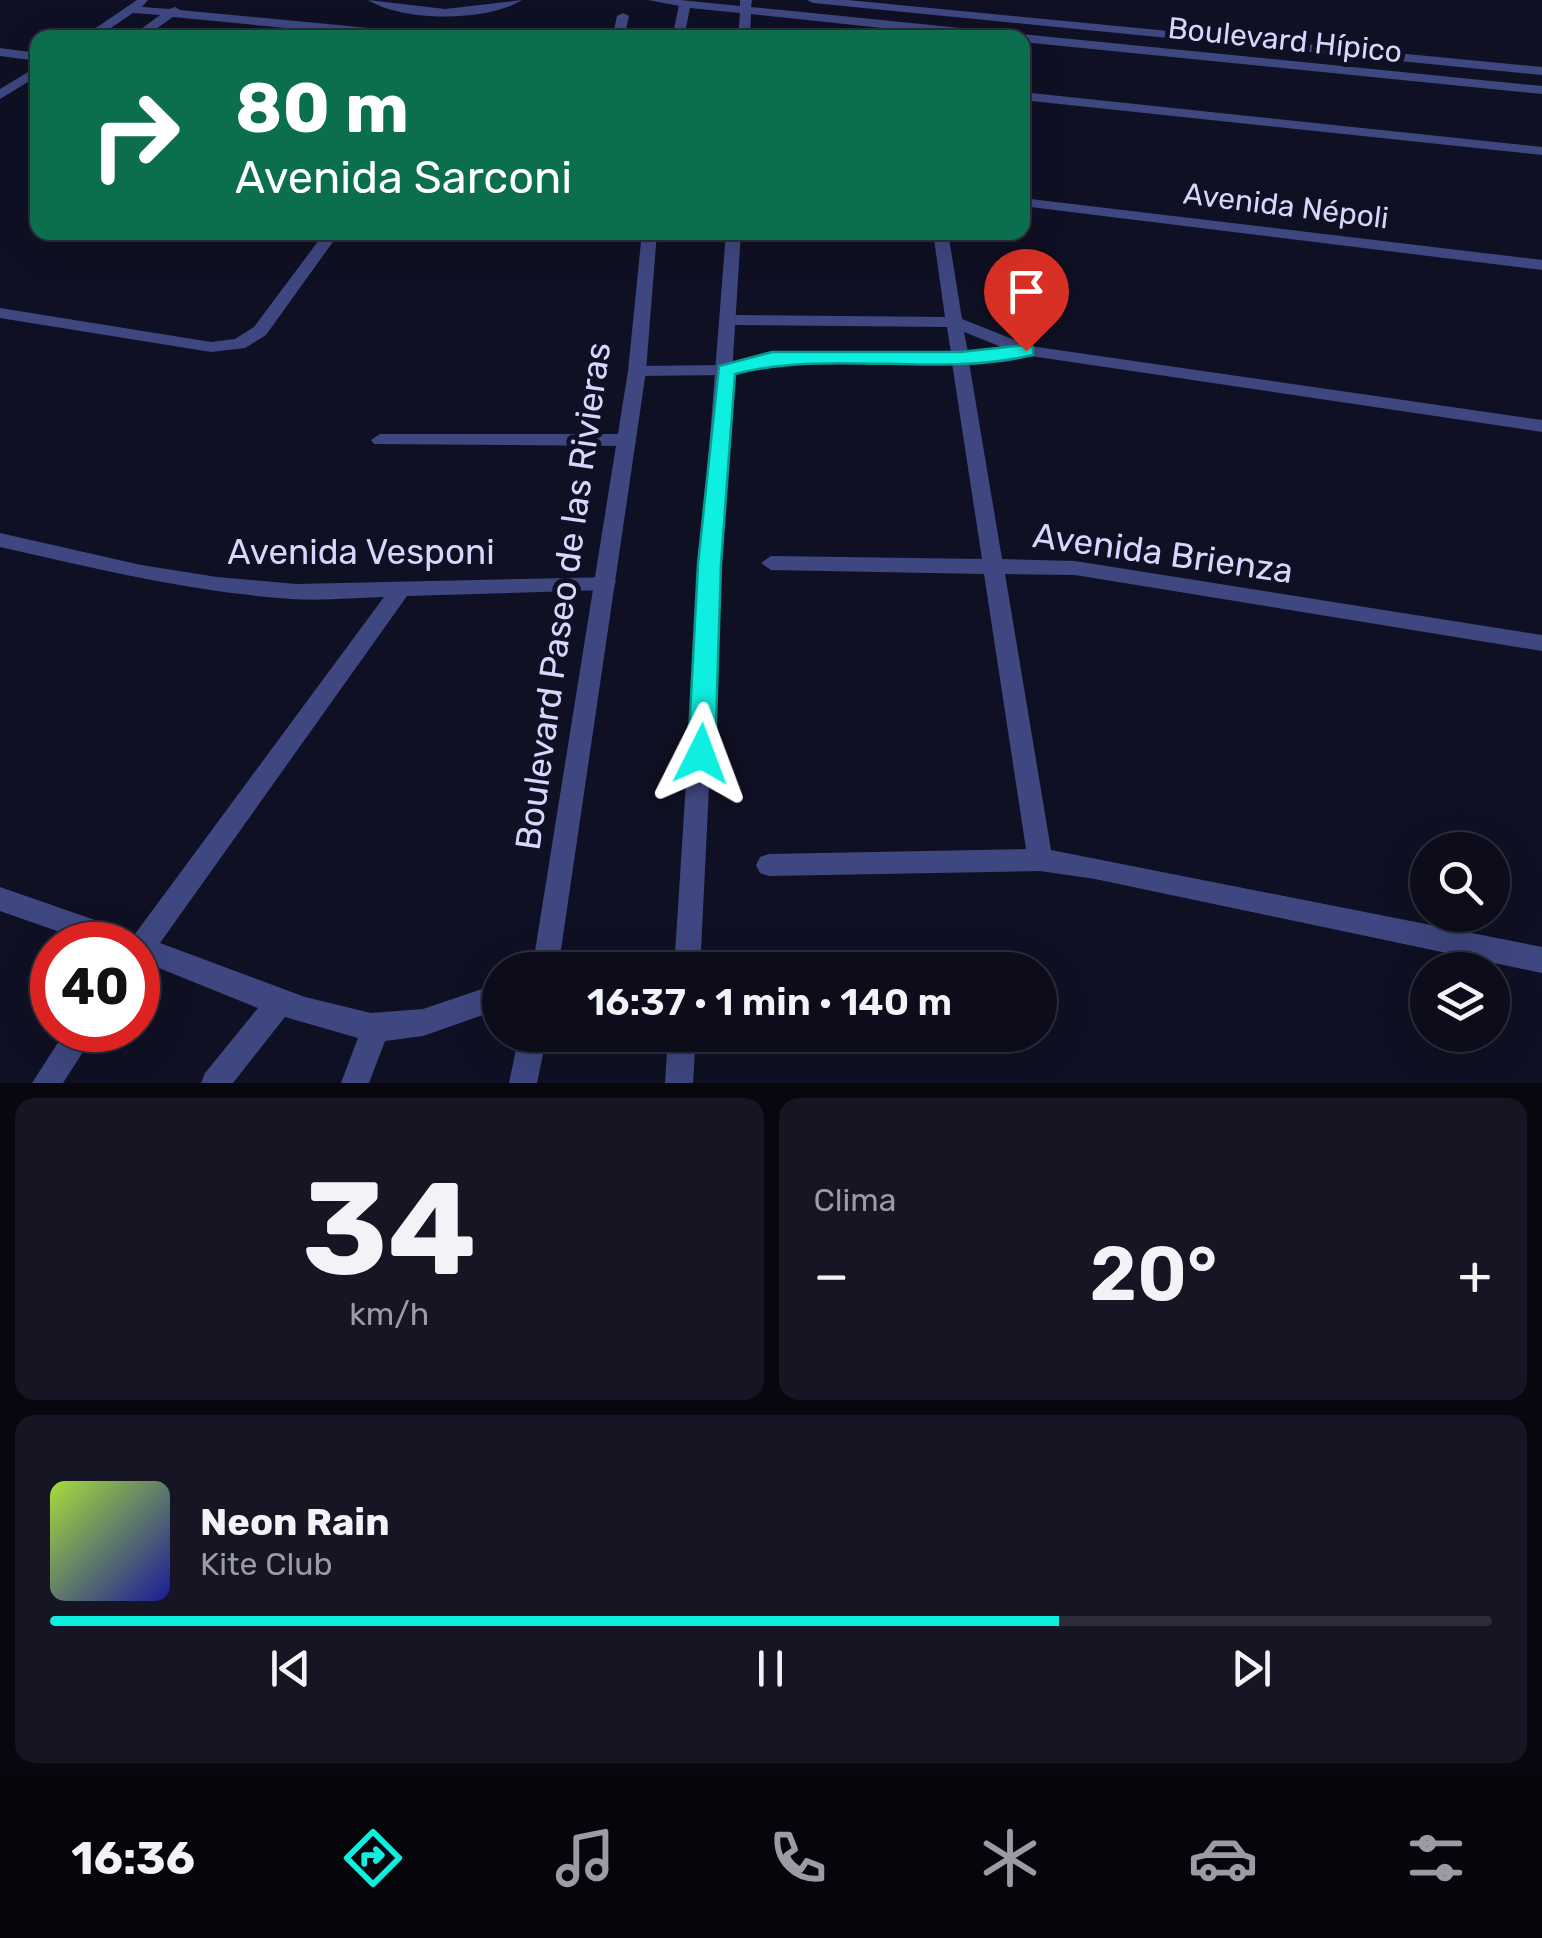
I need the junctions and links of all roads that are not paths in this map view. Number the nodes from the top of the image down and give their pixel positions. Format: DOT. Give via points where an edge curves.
graph roads {
  1 [pos="144,0"];
  2 [pos="190,0"];
  3 [pos="374,0"];
  4 [pos="516,0"];
  5 [pos="654,0"];
  6 [pos="813,0"];
  7 [pos="686,2"];
  8 [pos="746,5"];
  9 [pos="132,9"];
  10 [pos="171,12"];
  11 [pos="623,16"];
  12 [pos="100,30"];
  13 [pos="147,30"];
  14 [pos="344,30"];
  15 [pos="620,30"];
  16 [pos="680,30"];
  17 [pos="744,30"];
  18 [pos="953,30"];
  19 [pos="1030,39"];
  20 [pos="0,52"];
  21 [pos="30,56"];
  22 [pos="1542,71"];
  23 [pos="30,75"];
  24 [pos="1542,90"];
  25 [pos="0,94"];
  26 [pos="1030,97"];
  27 [pos="1542,151"];
  28 [pos="1030,203"];
  29 [pos="327,240"];
  30 [pos="649,240"];
  31 [pos="734,240"];
  32 [pos="941,240"];
  33 [pos="1542,265"];
  34 [pos="0,313"];
  35 [pos="730,320"];
  36 [pos="954,322"];
  37 [pos="1026,351"];
  38 [pos="960,358"];
  39 [pos="726,370"];
  40 [pos="636,371"];
  41 [pos="1542,426"];
  42 [pos="380,440"];
  43 [pos="627,440"];
  44 [pos="0,540"];
  45 [pos="771,563"];
  46 [pos="993,564"];
  47 [pos="606,582"];
  48 [pos="402,588"];
  49 [pos="1542,644"];
  50 [pos="1040,860"];
  51 [pos="769,864"];
  52 [pos="0,899"];
  53 [pos="64,922"];
  54 [pos="156,922"];
  55 [pos="548,952"];
  56 [pos="687,952"];
  57 [pos="160,956"];
  58 [pos="1542,960"];
  59 [pos="282,1000"];
  60 [pos="482,1002"];
  61 [pos="376,1028"];
  62 [pos="68,1052"];
  63 [pos="529,1052"];
  64 [pos="681,1052"];
  65 [pos="46,1083"];
  66 [pos="215,1083"];
  67 [pos="355,1083"];
  68 [pos="523,1083"];
  69 [pos="679,1083"];
  1 -- 9 [label="street"];
  2 -- 10 [label="street"];
  3 -- 4 [label="street" via="441,12"];
  5 -- 7 [label="street, Boulevard Hípico"];
  6 -- 22 [label="street, Boulevard Hípico"];
  7 -- 8 [label="street, Boulevard Hípico"];
  7 -- 16 [label="street"];
  8 -- 17 [label="street"];
  8 -- 18 [label="street, Boulevard Hípico"];
  9 -- 10 [label="street"];
  9 -- 12 [label="street"];
  10 -- 13 [label="street"];
  10 -- 14 [label="street"];
  11 -- 15 [label="street"];
  19 -- 24 [label="street, Boulevard Hípico"];
  20 -- 21 [label="street"];
  23 -- 25 [label="street"];
  26 -- 27 [label="street"];
  28 -- 33 [label="street, Avenida Népoli"];
  29 -- 34 [label="street" via="260,331 239,344 212,346"];
  30 -- 40 [label="street, Boulevard Paseo de las Rivieras"];
  31 -- 35 [label="street"];
  32 -- 36 [label="street"];
  35 -- 36 [label="street"];
  35 -- 39 [label="street"];
  36 -- 37 [label="street"];
  36 -- 38 [label="street"];
  37 -- 38 [label="street"];
  37 -- 41 [label="street"];
  38 -- 39 [label="street" via="772,358"];
  38 -- 46 [label="street"];
  39 -- 40 [label="street"];
  39 -- 56 [label="street"];
  40 -- 43 [label="street, Boulevard Paseo de las Rivieras"];
  42 -- 43 [label="street"];
  43 -- 47 [label="street, Boulevard Paseo de las Rivieras"];
  44 -- 48 [label="street, Avenida Vesponi" via="217,586 296,592"];
  45 -- 46 [label="street, Avenida Brienza"];
  46 -- 49 [label="street, Avenida Brienza" via="1075,568"];
  46 -- 50 [label="street"];
  47 -- 48 [label="street, Avenida Vesponi"];
  47 -- 55 [label="street, Boulevard Paseo de las Rivieras"];
  48 -- 54 [label="street"];
  50 -- 51 [label="street"];
  50 -- 58 [label="street"];
  52 -- 53 [label="street"];
  57 -- 59 [label="street"];
  59 -- 61 [label="street"];
  59 -- 66 [label="street"];
  60 -- 61 [label="street"];
  61 -- 67 [label="street"];
  62 -- 65 [label="street"];
  63 -- 68 [label="street"];
  64 -- 69 [label="street"];
}
